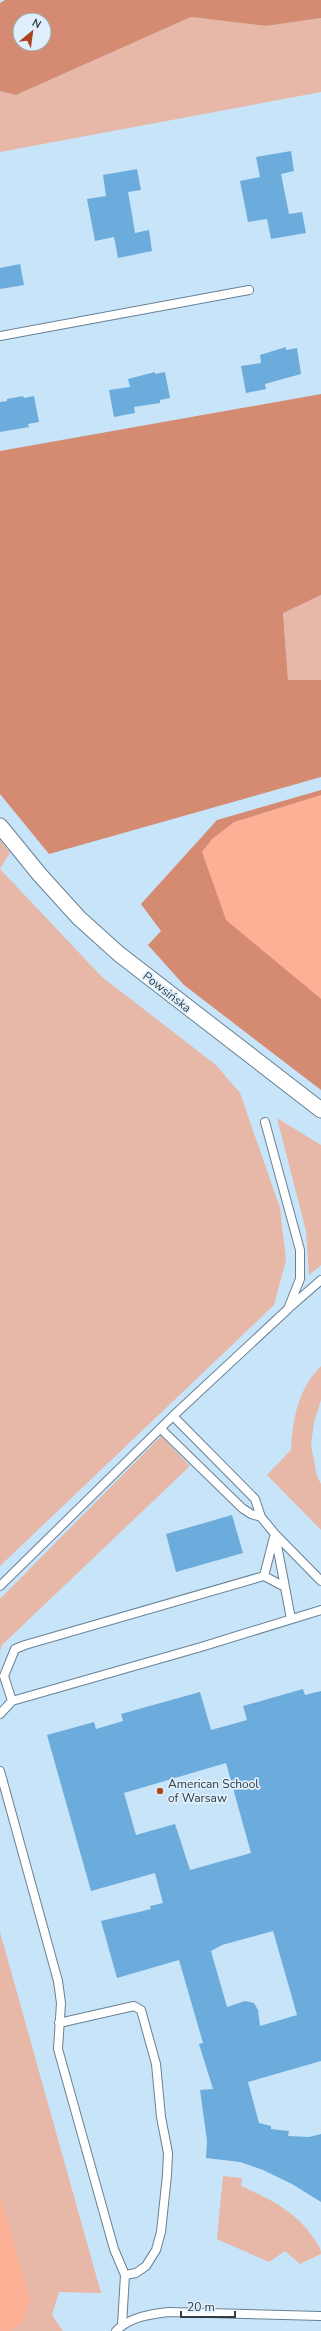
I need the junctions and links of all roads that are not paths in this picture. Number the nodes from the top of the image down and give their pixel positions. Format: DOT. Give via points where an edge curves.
graph roads {
  1 [pos="249,290"];
  2 [pos="0,336"];
  3 [pos="0,826"];
  4 [pos="321,1110"];
  5 [pos="265,1122"];
  6 [pos="321,1280"];
  7 [pos="288,1309"];
  8 [pos="173,1416"];
  9 [pos="160,1429"];
  10 [pos="261,1517"];
  11 [pos="275,1534"];
  12 [pos="264,1576"];
  13 [pos="321,1581"];
  14 [pos="0,1586"];
  15 [pos="285,1587"];
  16 [pos="321,1610"];
  17 [pos="291,1619"];
  18 [pos="12,1701"];
  19 [pos="0,1714"];
  20 [pos="0,1771"];
  21 [pos="59,2023"];
  22 [pos="125,2275"];
  23 [pos="321,2316"];
  24 [pos="122,2325"];
  25 [pos="116,2331"];
  1 -- 2 [label="lane"];
  3 -- 4 [label="street, Powsińska" via="79,918 119,954"];
  5 -- 7 [label="lane" via="300,1250 300,1279"];
  6 -- 7 [label="lane"];
  7 -- 8 [label="lane"];
  8 -- 9 [label="lane"];
  8 -- 10 [label="lane" via="255,1500"];
  9 -- 10 [label="lane" via="242,1508"];
  9 -- 14 [label="lane"];
  10 -- 11 [label="lane"];
  11 -- 12 [label="lane"];
  11 -- 13 [label="lane"];
  11 -- 15 [label="lane"];
  12 -- 15 [label="lane"];
  12 -- 18 [label="lane" via="15,1649 4,1676"];
  15 -- 17 [label="lane"];
  16 -- 17 [label="lane"];
  17 -- 18 [label="lane"];
  18 -- 19 [label="lane"];
  20 -- 21 [label="lane" via="58,1981 61,2003"];
  21 -- 22 [label="lane" via="58,2049 114,2249"];
  21 -- 22 [label="lane" via="134,2006 141,2010 156,2064 161,2117 168,2153 161,2232 156,2250 146,2266 136,2273"];
  22 -- 24 [label="lane"];
  23 -- 24 [label="lane" via="169,2312 148,2315"];
  24 -- 25 [label="lane"];
}
